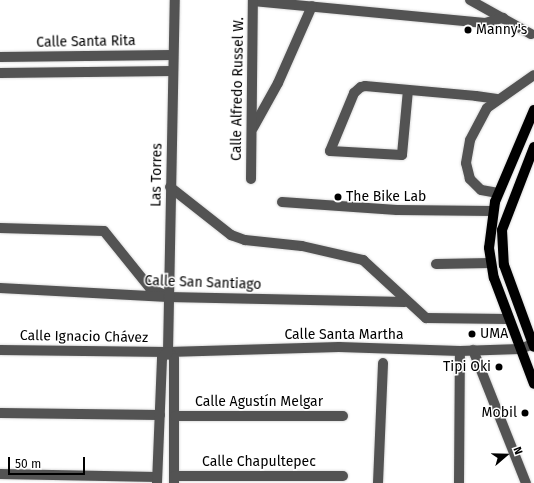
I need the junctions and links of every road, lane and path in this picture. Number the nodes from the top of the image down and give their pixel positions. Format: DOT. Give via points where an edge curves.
graph roads {
  1 [pos="174,0"];
  2 [pos="470,0"];
  3 [pos="252,1"];
  4 [pos="312,6"];
  5 [pos="503,18"];
  6 [pos="531,34"];
  7 [pos="173,55"];
  8 [pos="0,57"];
  9 [pos="173,71"];
  10 [pos="0,74"];
  11 [pos="534,75"];
  12 [pos="408,90"];
  13 [pos="497,99"];
  14 [pos="534,110"];
  15 [pos="252,130"];
  16 [pos="534,147"];
  17 [pos="251,179"];
  18 [pos="170,187"];
  19 [pos="498,193"];
  20 [pos="282,202"];
  21 [pos="493,211"];
  22 [pos="0,228"];
  23 [pos="491,263"];
  24 [pos="436,264"];
  25 [pos="0,288"];
  26 [pos="168,297"];
  27 [pos="405,302"];
  28 [pos="508,319"];
  29 [pos="533,345"];
  30 [pos="520,349"];
  31 [pos="0,350"];
  32 [pos="473,350"];
  33 [pos="460,351"];
  34 [pos="168,352"];
  35 [pos="383,363"];
  36 [pos="534,384"];
  37 [pos="0,413"];
  38 [pos="160,415"];
  39 [pos="175,416"];
  40 [pos="344,416"];
  41 [pos="0,474"];
  42 [pos="343,476"];
  43 [pos="174,479"];
  44 [pos="157,480"];
  45 [pos="378,483"];
  46 [pos="459,483"];
  47 [pos="526,483"];
  1 -- 7 [label="street, Las Torres"];
  2 -- 5 [label="street"];
  3 -- 4 [label="street"];
  3 -- 15 [label="street, Calle Alfredo Russel W."];
  4 -- 5 [label="street" via="485,23"];
  4 -- 15 [label="street" via="278,83"];
  5 -- 6 [label="street"];
  7 -- 8 [label="street, Calle Santa Rita"];
  7 -- 9 [label="street, Las Torres"];
  9 -- 10 [label="street"];
  9 -- 18 [label="street, Las Torres"];
  11 -- 13 [label="street"];
  12 -- 12 [label="street" via="361,87 354,93 330,151 402,155"];
  12 -- 13 [label="street"];
  13 -- 19 [label="street" via="480,119 470,140 466,163 470,179 481,190"];
  14 -- 19 [label="main road"];
  15 -- 17 [label="street, Calle Alfredo Russel W."];
  16 -- 29 [label="main road" via="502,230 504,265"];
  18 -- 26 [label="street, Las Torres"];
  18 -- 27 [label="street" via="231,235 245,240 309,248 363,260"];
  19 -- 21 [label="main road"];
  20 -- 21 [label="street" via="397,210"];
  21 -- 23 [label="main road"];
  22 -- 26 [label="street" via="104,231 150,288"];
  23 -- 24 [label="street"];
  23 -- 28 [label="main road"];
  25 -- 26 [label="street, Calle San Santiago"];
  26 -- 27 [label="street, Calle San Santiago"];
  26 -- 34 [label="street, Las Torres"];
  27 -- 28 [label="street" via="426,318"];
  28 -- 30 [label="main road"];
  29 -- 30 [label="street, Calle Santa Martha"];
  30 -- 32 [label="street, Calle Santa Martha"];
  30 -- 36 [label="main road"];
  31 -- 34 [label="street, Calle Ignacio Chávez"];
  32 -- 33 [label="street, Calle Santa Martha"];
  32 -- 47 [label="street"];
  33 -- 34 [label="street, Calle Santa Martha" via="339,347"];
  33 -- 46 [label="street"];
  34 -- 38 [label="street" via="162,358"];
  34 -- 39 [label="street" via="174,358"];
  35 -- 45 [label="street"];
  37 -- 38 [label="street"];
  38 -- 44 [label="street"];
  39 -- 40 [label="street, Calle Agustín Melgar"];
  39 -- 43 [label="street"];
  41 -- 44 [label="street"];
  42 -- 43 [label="street, Calle Chapultepec"];
}
